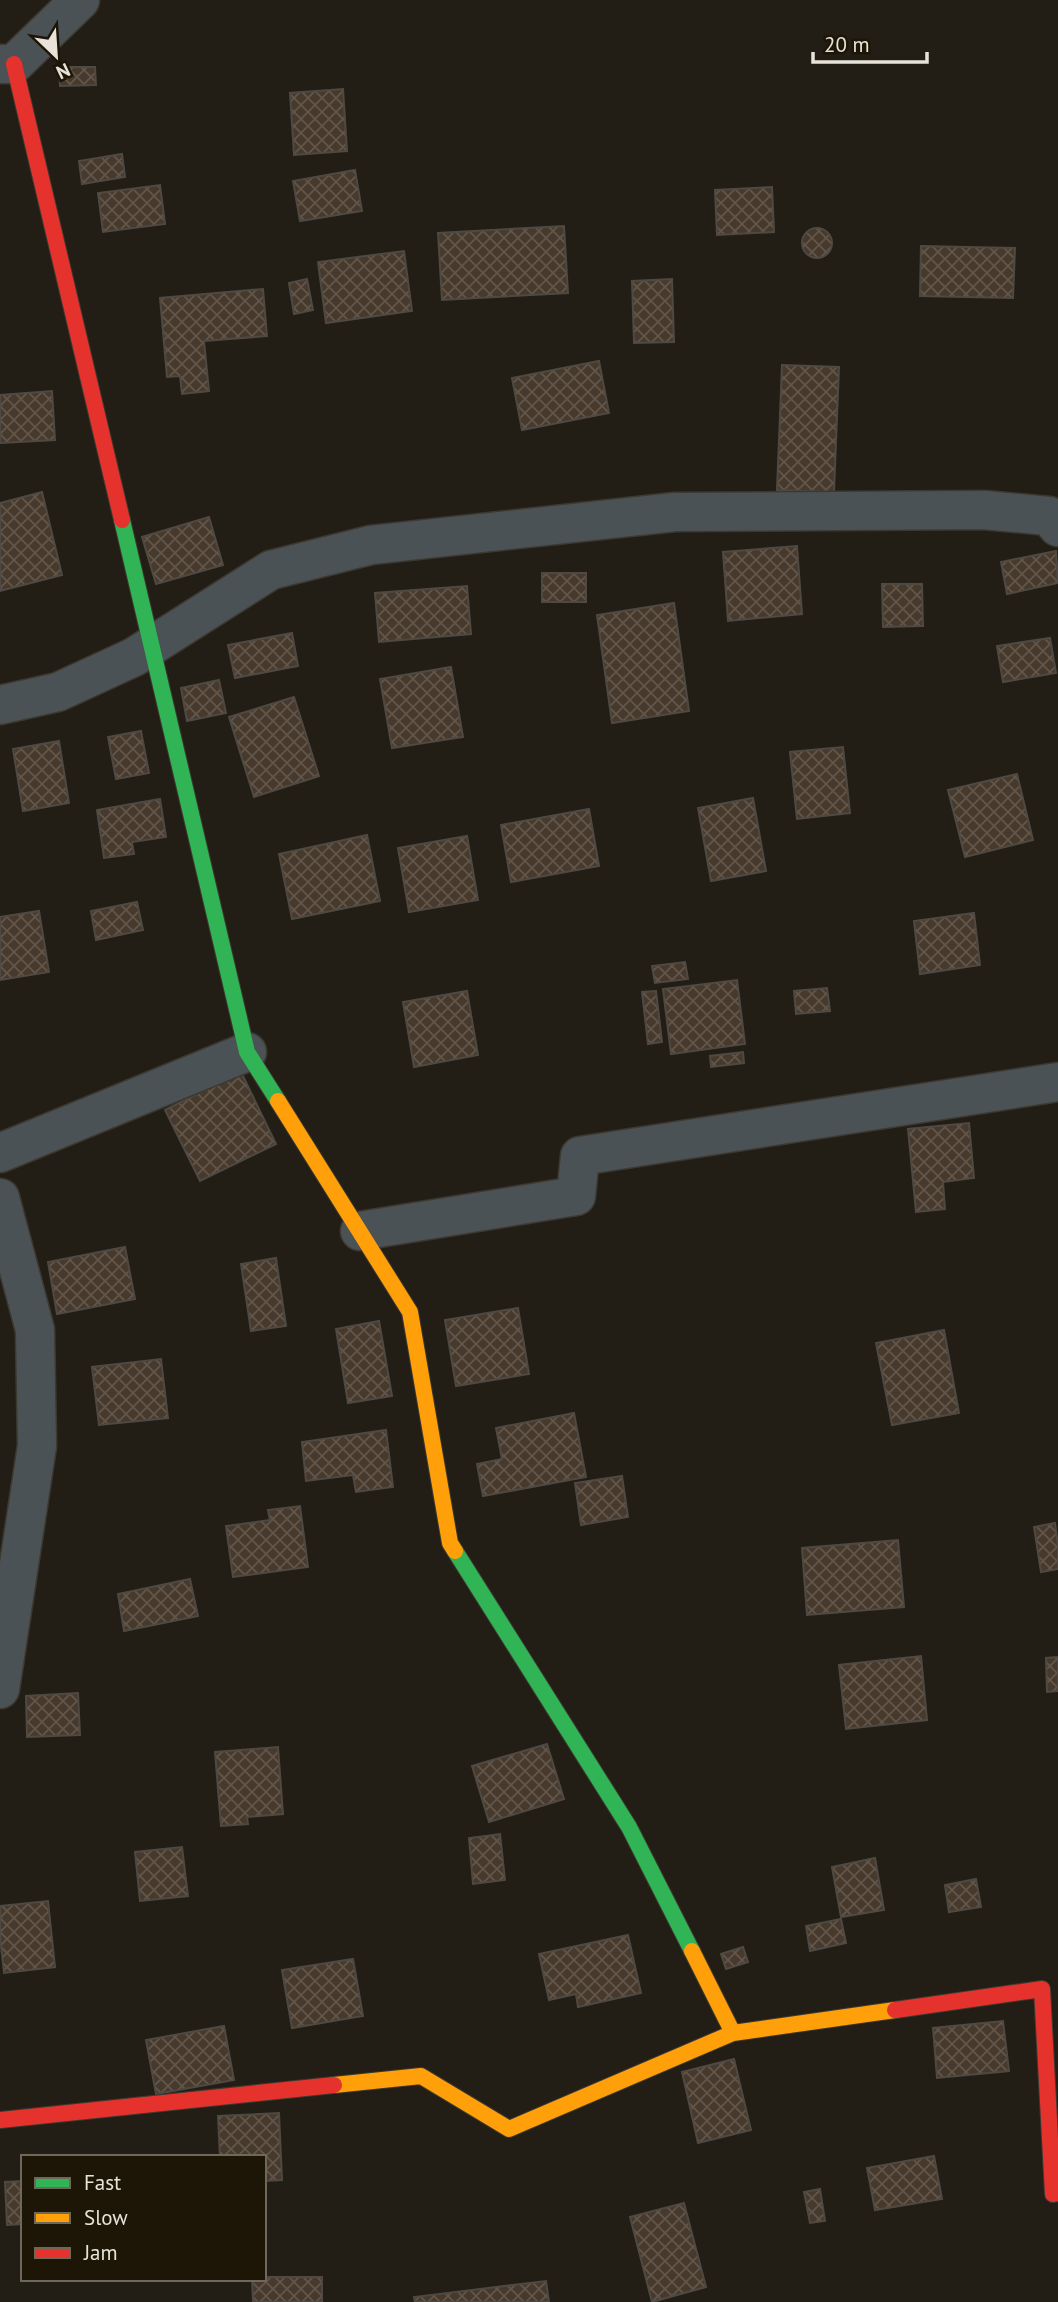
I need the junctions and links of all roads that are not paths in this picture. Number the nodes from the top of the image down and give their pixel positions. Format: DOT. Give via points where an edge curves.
graph roads {
  1 [pos="80,0"];
  2 [pos="7,64"];
  3 [pos="1058,519"];
  4 [pos="152,646"];
  5 [pos="0,705"];
  6 [pos="247,1052"];
  7 [pos="1058,1082"];
  8 [pos="0,1153"];
  9 [pos="0,1198"];
  10 [pos="360,1231"];
  11 [pos="0,1689"];
  12 [pos="733,2033"];
  13 [pos="0,2119"];
  14 [pos="1058,2193"];
  1 -- 2 [label="street"];
  2 -- 4 [label="street"];
  3 -- 4 [label="street" via="984,510 675,512 371,545 271,570"];
  4 -- 5 [label="street" via="58,692"];
  4 -- 6 [label="street"];
  6 -- 8 [label="street"];
  6 -- 10 [label="street"];
  7 -- 10 [label="street" via="580,1156 576,1196"];
  9 -- 11 [label="street" via="35,1330 37,1446"];
  10 -- 12 [label="street" via="410,1312 450,1543 629,1827"];
  12 -- 13 [label="street" via="509,2129 421,2076"];
  12 -- 14 [label="street" via="1042,1989 1053,2194"];
}
